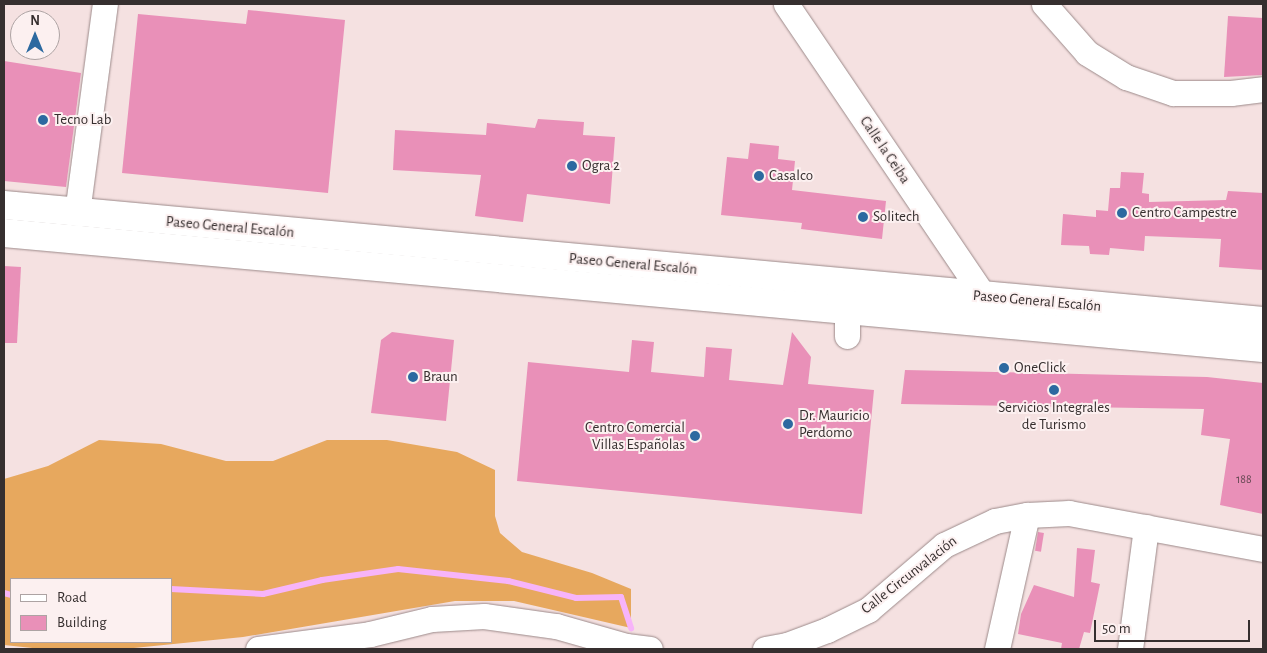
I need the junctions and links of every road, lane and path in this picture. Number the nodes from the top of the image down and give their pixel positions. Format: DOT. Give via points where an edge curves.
graph roads {
  1 [pos="105,4"];
  2 [pos="786,4"];
  3 [pos="1044,4"];
  4 [pos="1263,89"];
  5 [pos="4,205"];
  6 [pos="77,213"];
  7 [pos="4,233"];
  8 [pos="984,296"];
  9 [pos="1263,321"];
  10 [pos="1263,348"];
  11 [pos="1027,515"];
  12 [pos="1146,527"];
  13 [pos="1263,549"];
  14 [pos="371,642"];
  15 [pos="258,649"];
  16 [pos="650,649"];
  17 [pos="765,649"];
  18 [pos="997,649"];
  19 [pos="1130,649"];
  1 -- 6 [label="street"];
  2 -- 8 [label="street, Calle la Ceiba"];
  3 -- 4 [label="street" via="1087,52 1126,78 1173,93 1231,93"];
  5 -- 6 [label="main road, Paseo General Escalón"];
  6 -- 8 [label="main road, Paseo General Escalón"];
  7 -- 10 [label="main road, Paseo General Escalón" via="847,323"];
  8 -- 9 [label="main road, Paseo General Escalón"];
  11 -- 12 [label="street, Calle Circunvalación" via="1069,513"];
  11 -- 17 [label="street, Calle Circunvalación" via="995,521 944,544 868,610 819,633"];
  11 -- 18 [label="street"];
  12 -- 13 [label="street, Calle Circunvalación"];
  12 -- 19 [label="street"];
  14 -- 15 [label="street"];
  14 -- 16 [label="street" via="432,619 484,616 556,626 626,646"];
}
